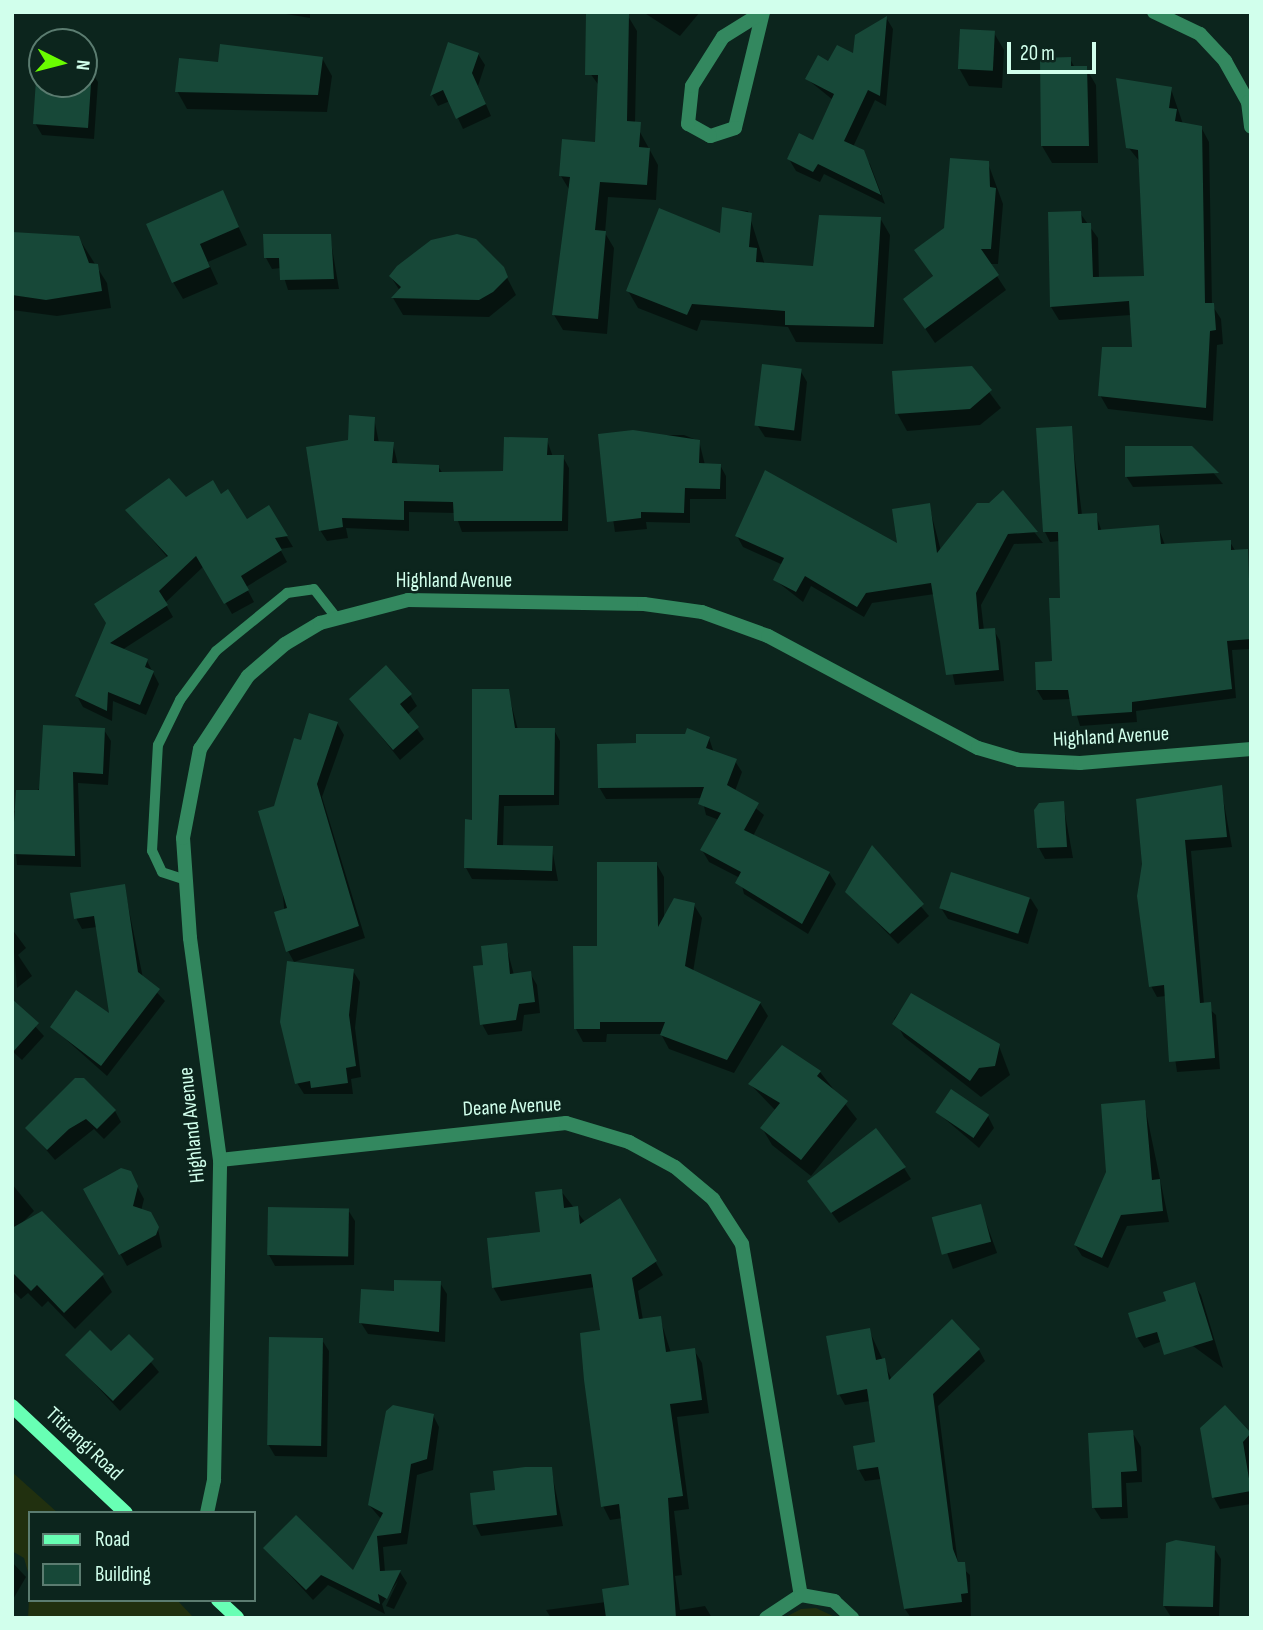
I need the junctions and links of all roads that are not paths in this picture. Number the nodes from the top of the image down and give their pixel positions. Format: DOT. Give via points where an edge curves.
graph roads {
  1 [pos="763,12"];
  2 [pos="1154,12"];
  3 [pos="1251,127"];
  4 [pos="336,617"];
  5 [pos="1251,749"];
  6 [pos="186,880"];
  7 [pos="220,1160"];
  8 [pos="12,1406"];
  9 [pos="125,1511"];
  10 [pos="207,1511"];
  11 [pos="801,1595"];
  12 [pos="220,1602"];
  13 [pos="237,1618"];
  14 [pos="765,1618"];
  15 [pos="852,1618"];
  1 -- 1 [label="street" via="735,128 710,136 688,124 692,86 723,37"];
  2 -- 3 [label="street" via="1200,34 1225,61 1248,102"];
  4 -- 5 [label="street, Highland Avenue" via="408,600 655,605 702,612 768,636 978,748 1019,760 1080,764"];
  4 -- 6 [label="street, Highland Avenue" via="285,644 248,676 200,749 187,797"];
  4 -- 6 [label="lane" via="314,589 287,593 216,651 180,700 158,745 152,851 162,872"];
  6 -- 7 [label="street, Highland Avenue"];
  7 -- 10 [label="street, Highland Avenue" via="214,1480"];
  7 -- 11 [label="street, Deane Avenue" via="566,1123 629,1142 676,1167 713,1199 742,1244"];
  8 -- 9 [label="main road, Titirangi Road"];
  11 -- 14 [label="street"];
  11 -- 15 [label="street" via="834,1601"];
  12 -- 13 [label="main road"];
}
